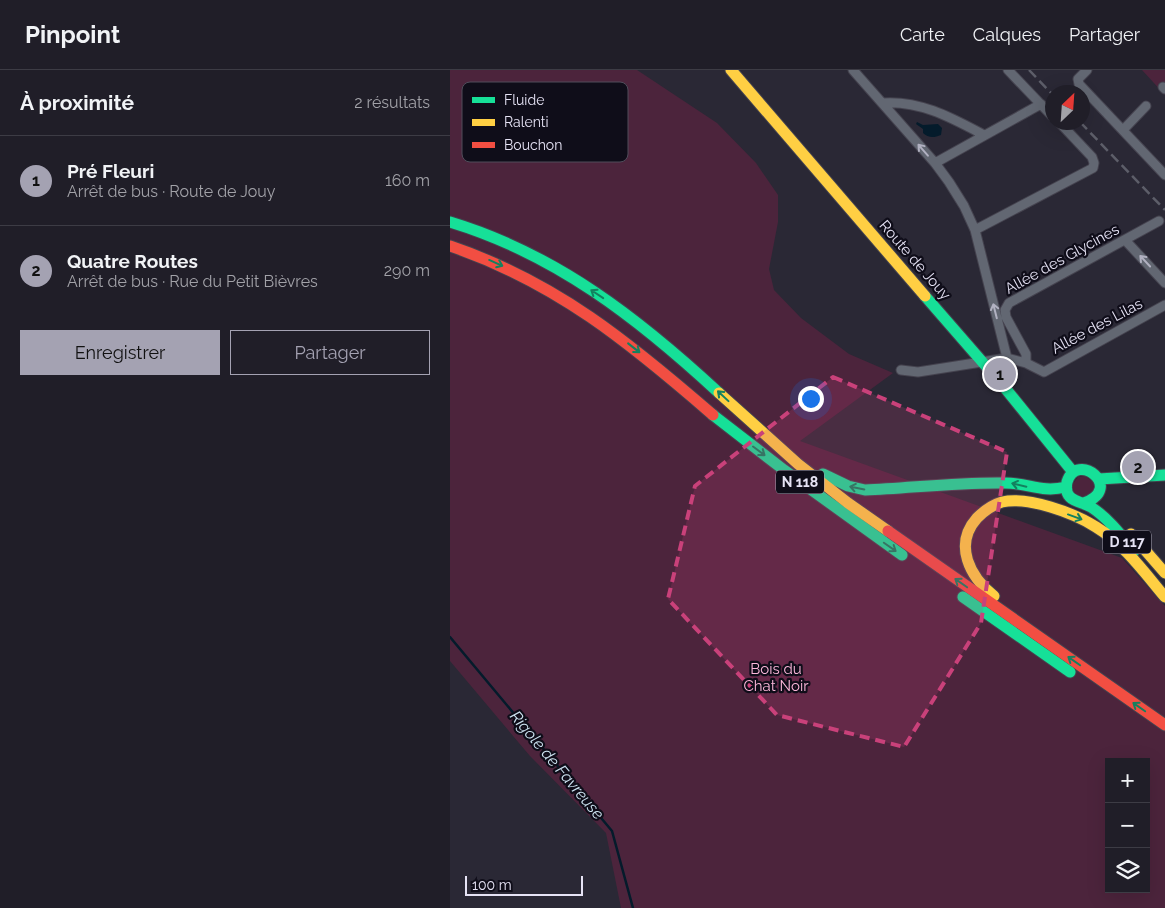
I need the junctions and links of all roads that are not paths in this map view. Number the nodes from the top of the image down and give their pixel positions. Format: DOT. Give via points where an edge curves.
graph roads {
  1 [pos="731,70"];
  2 [pos="853,70"];
  3 [pos="1008,70"];
  4 [pos="1087,70"];
  5 [pos="882,103"];
  6 [pos="1041,104"];
  7 [pos="1146,106"];
  8 [pos="1045,108"];
  9 [pos="1067,130"];
  10 [pos="1123,130"];
  11 [pos="984,135"];
  12 [pos="935,163"];
  13 [pos="1165,175"];
  14 [pos="1159,221"];
  15 [pos="450,222"];
  16 [pos="975,230"];
  17 [pos="1125,240"];
  18 [pos="450,246"];
  19 [pos="1165,282"];
  20 [pos="1165,305"];
  21 [pos="1007,358"];
  22 [pos="983,362"];
  23 [pos="1026,363"];
  24 [pos="901,370"];
  25 [pos="798,464"];
  26 [pos="1073,472"];
  27 [pos="1165,475"];
  28 [pos="1099,479"];
  29 [pos="1066,487"];
  30 [pos="1097,496"];
  31 [pos="1084,503"];
  32 [pos="911,561"];
  33 [pos="925,571"];
  34 [pos="1165,573"];
  35 [pos="1165,586"];
  36 [pos="1165,597"];
  37 [pos="1001,610"];
  38 [pos="1165,725"];
  39 [pos="1165,737"];
  1 -- 22 [label="main road, Route de Jouy"];
  2 -- 5 [label="street"];
  3 -- 6 [label="street"];
  4 -- 10 [label="street" via="1078,79 1079,84"];
  5 -- 11 [label="street" via="924,107"];
  12 -- 5 [label="street, one-way"];
  6 -- 8 [label="street"];
  6 -- 11 [label="street"];
  7 -- 10 [label="street"];
  9 -- 16 [label="street" via="1092,156 1094,166 1091,170"];
  10 -- 13 [label="street"];
  11 -- 12 [label="street"];
  12 -- 16 [label="street" via="964,206"];
  14 -- 17 [label="street, Allée des Glycines"];
  25 -- 15 [label="main road, N 118, one-way" via="680,357 615,306 534,255"];
  21 -- 16 [label="street, one-way"];
  19 -- 17 [label="street, one-way"];
  17 -- 23 [label="street, Allée des Glycines" via="1010,303 1005,310 1006,316 1026,354"];
  18 -- 32 [label="main road, N 118, one-way" via="513,271 570,303 634,348 746,442"];
  20 -- 23 [label="street, Allée des Lilas" via="1044,372"];
  21 -- 22 [label="street"];
  21 -- 23 [label="street"];
  22 -- 24 [label="street" via="918,372"];
  22 -- 26 [label="main road, Route de Jouy"];
  29 -- 25 [label="main road, one-way" via="1040,491 1008,483 865,490 834,480 808,464"];
  37 -- 25 [label="main road, N 118, one-way" via="884,529"];
  26 -- 28 [label="main road" via="1082,469 1092,471"];
  26 -- 29 [label="main road"];
  27 -- 28 [label="main road"];
  28 -- 30 [label="main road"];
  29 -- 31 [label="main road" via="1071,498"];
  30 -- 31 [label="main road"];
  30 -- 34 [label="main road, D 117" via="1102,509 1130,533"];
  31 -- 35 [label="main road, D 117" via="1111,525"];
  33 -- 39 [label="main road"];
  37 -- 36 [label="main road, one-way" via="999,600 973,574 964,552 972,523 984,510 1005,501 1044,507 1096,527 1117,544"];
  38 -- 37 [label="main road, N 118, one-way"];
}
